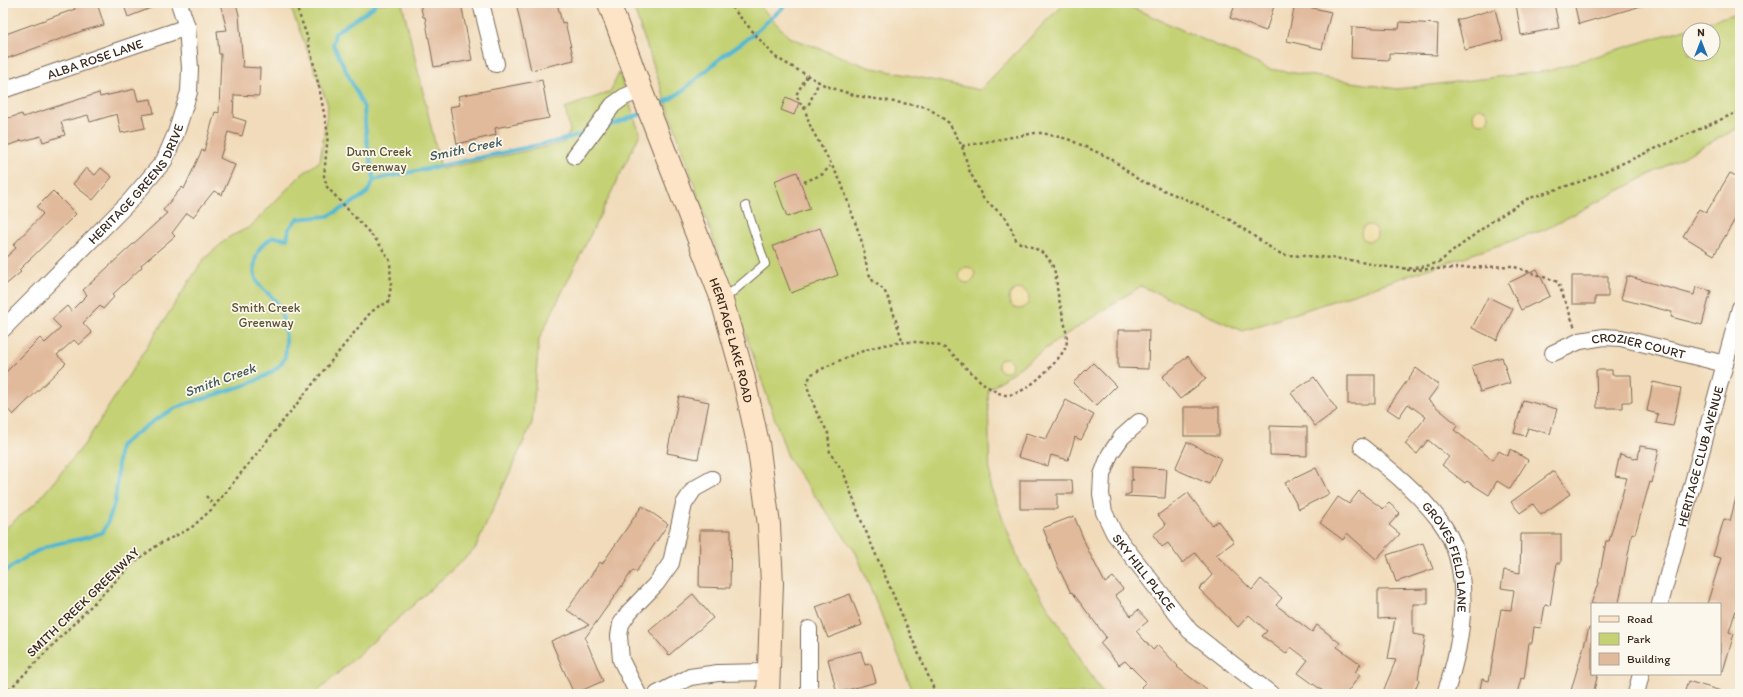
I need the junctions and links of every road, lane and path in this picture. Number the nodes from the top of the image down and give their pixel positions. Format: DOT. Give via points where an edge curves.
graph roads {
  1 [pos="180,3"];
  2 [pos="295,3"];
  3 [pos="481,3"];
  4 [pos="609,3"];
  5 [pos="728,3"];
  6 [pos="187,27"];
  7 [pos="496,64"];
  8 [pos="806,76"];
  9 [pos="819,82"];
  10 [pos="3,90"];
  11 [pos="641,90"];
  12 [pos="804,107"];
  13 [pos="1740,111"];
  14 [pos="962,146"];
  15 [pos="575,156"];
  16 [pos="830,166"];
  17 [pos="804,182"];
  18 [pos="746,206"];
  19 [pos="1406,270"];
  20 [pos="722,301"];
  21 [pos="1740,308"];
  22 [pos="3,329"];
  23 [pos="1580,341"];
  24 [pos="903,343"];
  25 [pos="1553,353"];
  26 [pos="1724,364"];
  27 [pos="1140,422"];
  28 [pos="1362,447"];
  29 [pos="712,479"];
  30 [pos="206,496"];
  31 [pos="214,506"];
  32 [pos="1660,603"];
  33 [pos="810,630"];
  34 [pos="768,672"];
  35 [pos="1641,675"];
  36 [pos="5,694"];
  37 [pos="638,694"];
  38 [pos="657,694"];
  39 [pos="768,694"];
  40 [pos="809,694"];
  41 [pos="936,694"];
  42 [pos="1271,694"];
  43 [pos="1445,694"];
  44 [pos="1636,694"];
  1 -- 6 [label="street, HERITAGE GREENS DRIVE"];
  2 -- 31 [label="path, SMITH CREEK GREENWAY" via="309,43 328,134 324,176 327,187 378,242 390,261 391,286 388,303 370,313"];
  3 -- 7 [label="street"];
  4 -- 11 [label="main road, HERITAGE LAKE ROAD"];
  5 -- 8 [label="path" via="771,53"];
  6 -- 10 [label="street, ALBA ROSE LANE"];
  6 -- 22 [label="street, HERITAGE GREENS DRIVE" via="189,92 164,161 129,202"];
  8 -- 9 [label="path"];
  8 -- 12 [label="path" via="796,95"];
  9 -- 12 [label="path" via="808,106"];
  9 -- 14 [label="path" via="857,96 927,107 949,123"];
  11 -- 15 [label="street" via="613,105"];
  11 -- 20 [label="main road, HERITAGE LAKE ROAD"];
  12 -- 16 [label="path" via="811,128"];
  13 -- 19 [label="path" via="1585,180 1527,199 1491,222 1439,262"];
  14 -- 19 [label="path" via="1042,132 1068,139 1110,158 1139,180 1232,221 1277,252"];
  14 -- 24 [label="path" via="969,170 983,198 1007,219 1017,242 1042,250 1051,262 1056,275 1058,300 1065,325 1066,346 1060,356 1032,384 1013,394 1005,395 974,376 950,351 938,345"];
  16 -- 17 [label="path" via="824,174"];
  16 -- 24 [label="path" via="841,182 861,238 868,272 873,281 884,290 890,302"];
  18 -- 20 [label="lane" via="765,264"];
  19 -- 23 [label="path" via="1512,266 1558,282"];
  20 -- 34 [label="main road, HERITAGE LAKE ROAD" via="743,375 758,443 769,526 772,584"];
  21 -- 26 [label="street, HERITAGE CLUB AVENUE"];
  23 -- 25 [label="street, CROZIER COURT"];
  23 -- 26 [label="street, CROZIER COURT" via="1621,338"];
  24 -- 41 [label="path" via="861,351 812,374 807,386 828,433 830,453 843,471 861,520"];
  26 -- 32 [label="street, HERITAGE CLUB AVENUE"];
  27 -- 42 [label="street, SKY HILL PLACE" via="1122,437 1110,454 1102,475 1101,494 1104,512 1114,533 1190,631"];
  28 -- 43 [label="street, GROVES FIELD LANE" via="1405,481 1440,521 1453,543 1459,563 1462,600 1460,638"];
  29 -- 37 [label="street" via="694,489 684,504 671,563 656,584 629,612 622,624 619,636 621,660"];
  30 -- 31 [label="path"];
  31 -- 36 [label="path, SMITH CREEK GREENWAY" via="191,528 159,544 133,563"];
  33 -- 40 [label="street"];
  34 -- 38 [label="street" via="718,673 690,677"];
  34 -- 39 [label="main road, HERITAGE LAKE ROAD"];
  35 -- 44 [label="street"];
}
